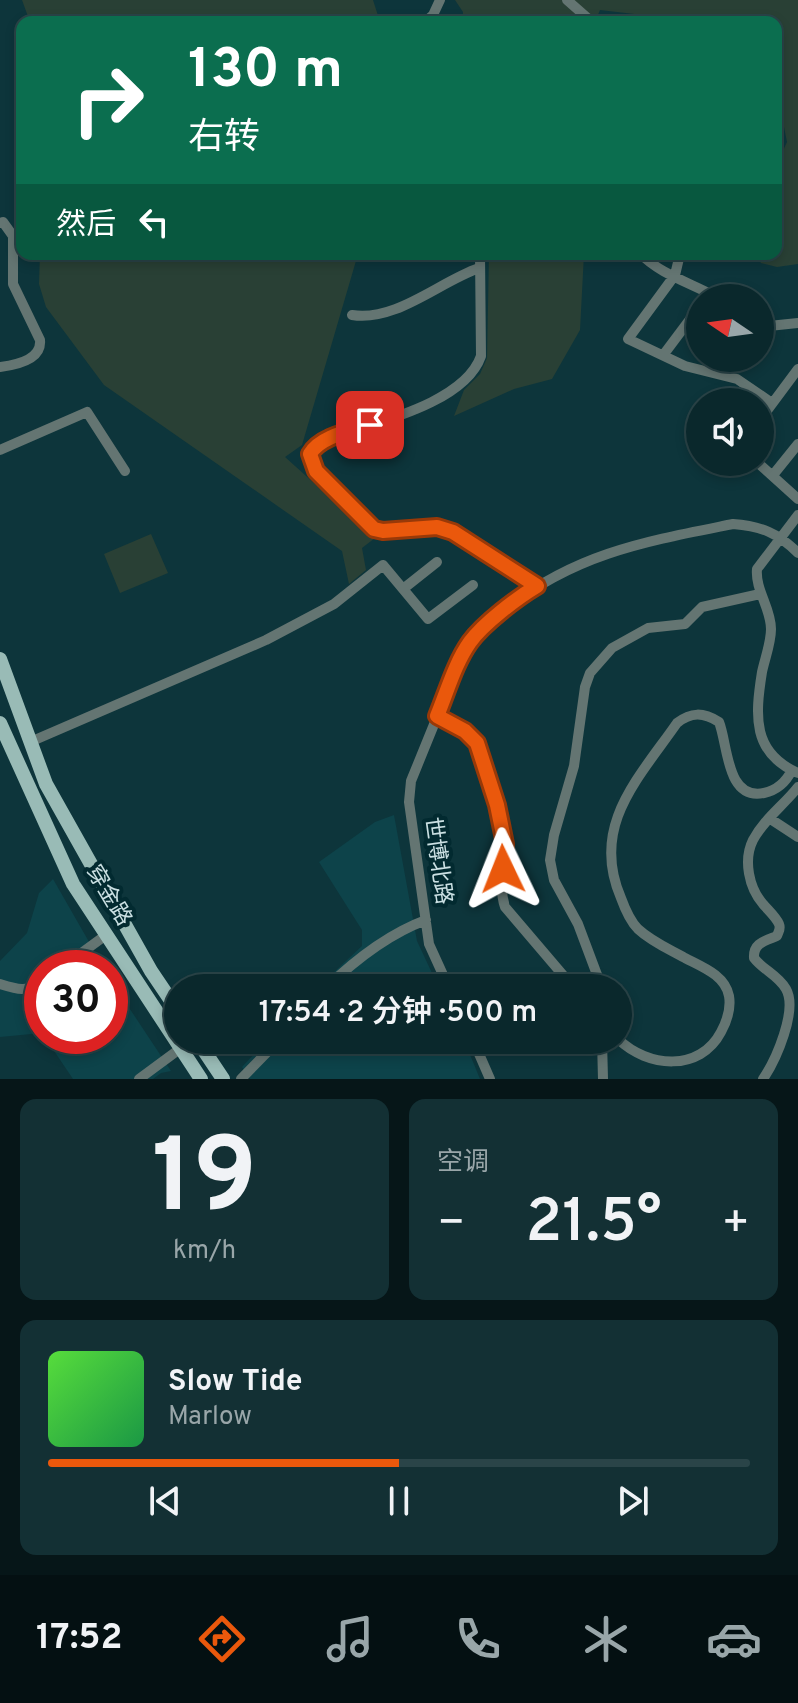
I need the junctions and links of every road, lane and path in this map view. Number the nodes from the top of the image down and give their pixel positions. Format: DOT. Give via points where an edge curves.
graph roads {
  1 [pos="567,0"];
  2 [pos="586,16"];
  3 [pos="0,223"];
  4 [pos="480,260"];
  5 [pos="648,260"];
  6 [pos="679,260"];
  7 [pos="479,268"];
  8 [pos="675,275"];
  9 [pos="690,284"];
  10 [pos="352,315"];
  11 [pos="798,323"];
  12 [pos="686,325"];
  13 [pos="774,325"];
  14 [pos="664,354"];
  15 [pos="0,367"];
  16 [pos="798,369"];
  17 [pos="750,388"];
  18 [pos="774,400"];
  19 [pos="798,444"];
  20 [pos="0,450"];
  21 [pos="125,471"];
  22 [pos="774,474"];
  23 [pos="774,476"];
  24 [pos="798,499"];
  25 [pos="798,515"];
  26 [pos="781,536"];
  27 [pos="798,553"];
  28 [pos="437,562"];
  29 [pos="473,585"];
  30 [pos="537,586"];
  31 [pos="403,589"];
  32 [pos="760,594"];
  33 [pos="0,659"];
  34 [pos="437,716"];
  35 [pos="0,723"];
  36 [pos="30,742"];
  37 [pos="795,772"];
  38 [pos="798,787"];
  39 [pos="769,818"];
  40 [pos="798,837"];
  41 [pos="426,920"];
  42 [pos="106,935"];
  43 [pos="86,950"];
  44 [pos="343,974"];
  45 [pos="443,974"];
  46 [pos="562,974"];
  47 [pos="597,974"];
  48 [pos="0,984"];
  49 [pos="24,990"];
  50 [pos="164,990"];
  51 [pos="164,1022"];
  52 [pos="632,1050"];
  53 [pos="173,1054"];
  54 [pos="185,1054"];
  55 [pos="206,1054"];
  56 [pos="265,1054"];
  57 [pos="479,1054"];
  58 [pos="602,1054"];
  59 [pos="139,1079"];
  60 [pos="201,1079"];
  61 [pos="223,1079"];
  62 [pos="241,1079"];
  63 [pos="490,1079"];
  64 [pos="603,1079"];
  65 [pos="763,1079"];
  1 -- 2 [label="street"];
  3 -- 15 [label="street" via="13,236 13,284 41,348 26,360"];
  4 -- 7 [label="street"];
  5 -- 8 [label="street"];
  6 -- 8 [label="street"];
  7 -- 10 [label="street" via="390,309"];
  7 -- 30 [label="street" via="481,356 476,369 427,404 315,445 311,461 374,529 437,527 453,532"];
  8 -- 9 [label="street"];
  8 -- 14 [label="street" via="628,339"];
  11 -- 13 [label="street"];
  12 -- 14 [label="street"];
  14 -- 17 [label="street"];
  16 -- 18 [label="street"];
  19 -- 22 [label="street"];
  20 -- 21 [label="street" via="87,412"];
  23 -- 24 [label="street"];
  25 -- 26 [label="street"];
  26 -- 27 [label="street"];
  26 -- 30 [label="street, 世博北路" via="756,525 696,531 596,556"];
  26 -- 32 [label="street" via="757,569"];
  28 -- 31 [label="street"];
  29 -- 31 [label="street" via="428,619"];
  30 -- 34 [label="street, 世博北路" via="471,641"];
  31 -- 36 [label="street" via="383,565 334,604 266,640"];
  32 -- 37 [label="street" via="771,630 762,675 761,737 772,759"];
  32 -- 47 [label="street" via="702,607 685,624 636,633 612,648 590,673 550,860"];
  33 -- 36 [label="main road, 穿金路"];
  34 -- 41 [label="street, 世博北路" via="411,781 409,802"];
  34 -- 46 [label="street" via="477,743 505,844 505,907"];
  35 -- 42 [label="main road, 穿金路" via="73,884"];
  36 -- 50 [label="main road, 穿金路" via="53,796"];
  37 -- 52 [label="street" via="785,783 750,793 732,776 719,722 687,715 625,798 611,840 610,862 627,912 649,938 709,970 729,995 717,1040 705,1051 677,1063"];
  38 -- 39 [label="street"];
  39 -- 40 [label="street"];
  39 -- 65 [label="street" via="753,840 749,874 751,886 780,928 777,936 753,951 785,987 791,1009"];
  41 -- 44 [label="street" via="378,945"];
  41 -- 45 [label="street, 世博北路" via="429,944"];
  42 -- 43 [label="street"];
  42 -- 51 [label="main road, 穿金路"];
  48 -- 49 [label="street"];
  53 -- 59 [label="street"];
  54 -- 60 [label="main road, 穿金路"];
  55 -- 61 [label="main road"];
  56 -- 62 [label="street"];
  57 -- 63 [label="street"];
  58 -- 64 [label="street"];
}
